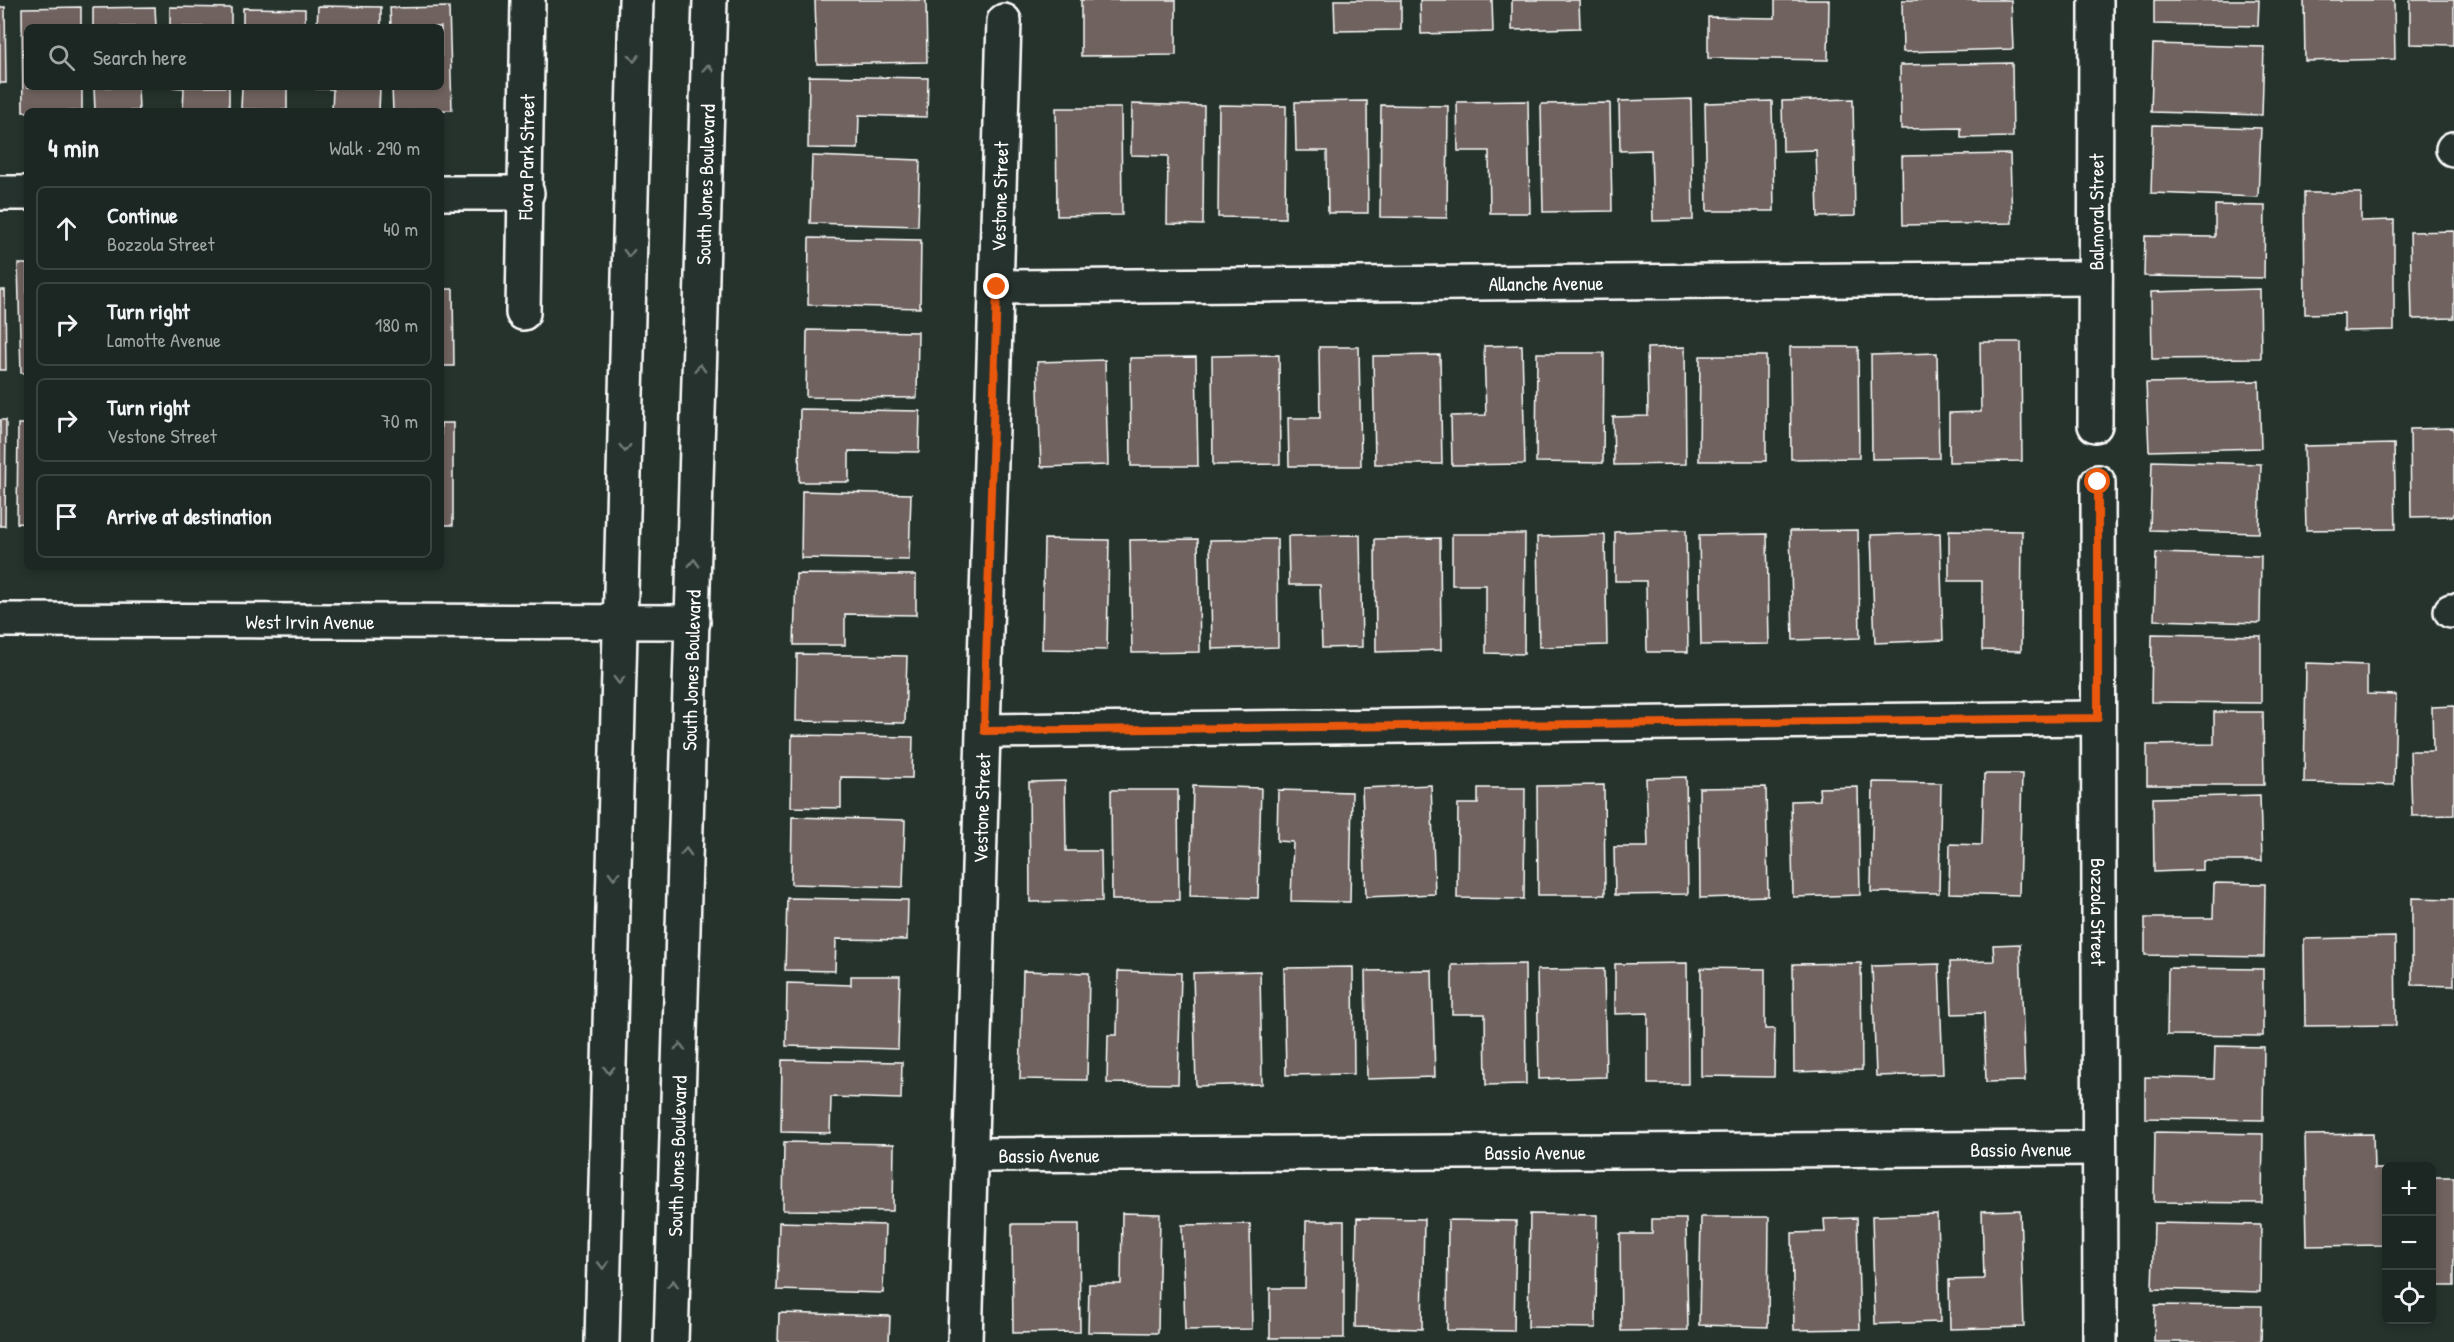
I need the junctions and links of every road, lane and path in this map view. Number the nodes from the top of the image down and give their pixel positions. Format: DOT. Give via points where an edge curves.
graph roads {
  1 [pos="528,0"];
  2 [pos="636,0"];
  3 [pos="710,0"];
  4 [pos="2096,0"];
  5 [pos="1005,21"];
  6 [pos="0,192"];
  7 [pos="24,193"];
  8 [pos="444,193"];
  9 [pos="527,193"];
  10 [pos="2095,278"];
  11 [pos="997,287"];
  12 [pos="523,313"];
  13 [pos="2095,425"];
  14 [pos="2098,482"];
  15 [pos="0,620"];
  16 [pos="620,622"];
  17 [pos="693,622"];
  18 [pos="2098,718"];
  19 [pos="984,731"];
  20 [pos="2099,1148"];
  21 [pos="970,1155"];
  22 [pos="602,1342"];
  23 [pos="671,1342"];
  24 [pos="965,1342"];
  25 [pos="2100,1342"];
  1 -- 9 [label="street, Flora Park Street"];
  2 -- 16 [label="street, one-way"];
  17 -- 3 [label="street, South Jones Boulevard, one-way"];
  4 -- 10 [label="street, Balmoral Street"];
  5 -- 11 [label="street, Vestone Street"];
  6 -- 7 [label="street"];
  8 -- 9 [label="street"];
  9 -- 12 [label="street, Flora Park Street"];
  10 -- 11 [label="street, Allanche Avenue"];
  10 -- 13 [label="street, Balmoral Street"];
  11 -- 19 [label="street, Vestone Street"];
  14 -- 18 [label="street, Bozzola Street"];
  15 -- 16 [label="street, West Irvin Avenue"];
  16 -- 17 [label="street, West Irvin Avenue"];
  16 -- 22 [label="street, one-way"];
  23 -- 17 [label="street, South Jones Boulevard, one-way"];
  18 -- 19 [label="street"];
  18 -- 20 [label="street, Bozzola Street"];
  19 -- 21 [label="street, Vestone Street"];
  20 -- 21 [label="street, Bassio Avenue"];
  20 -- 25 [label="street, Bozzola Street"];
  21 -- 24 [label="street, Vestone Street"];
}
